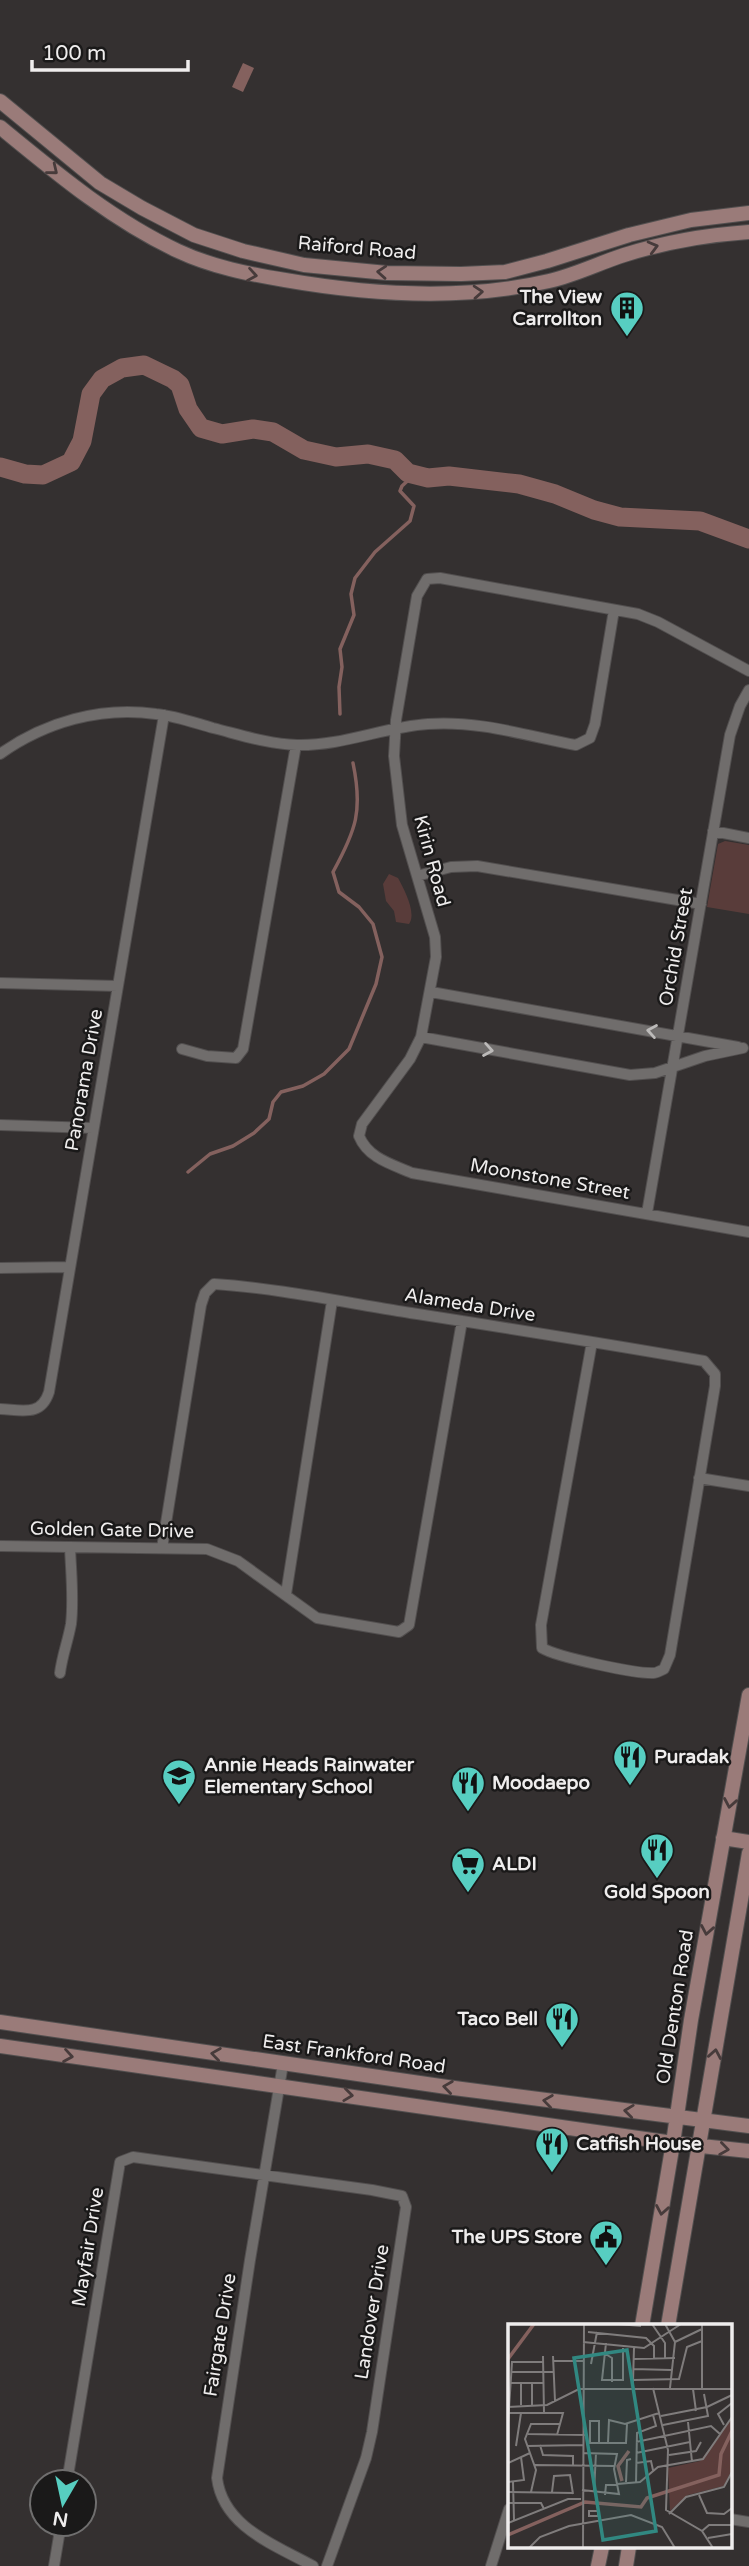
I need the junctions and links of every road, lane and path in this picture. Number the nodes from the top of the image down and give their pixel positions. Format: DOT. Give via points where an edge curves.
graph roads {
  1 [pos="0,101"];
  2 [pos="0,127"];
  3 [pos="749,213"];
  4 [pos="691,220"];
  5 [pos="749,232"];
  6 [pos="694,237"];
  7 [pos="614,610"];
  8 [pos="749,671"];
  9 [pos="749,690"];
  10 [pos="164,715"];
  11 [pos="395,729"];
  12 [pos="296,745"];
  13 [pos="0,754"];
  14 [pos="713,831"];
  15 [pos="749,838"];
  16 [pos="417,876"];
  17 [pos="701,904"];
  18 [pos="0,984"];
  19 [pos="118,986"];
  20 [pos="431,992"];
  21 [pos="678,1035"];
  22 [pos="421,1037"];
  23 [pos="182,1049"];
  24 [pos="746,1049"];
  25 [pos="672,1068"];
  26 [pos="0,1125"];
  27 [pos="93,1128"];
  28 [pos="359,1136"];
  29 [pos="647,1213"];
  30 [pos="749,1231"];
  31 [pos="0,1268"];
  32 [pos="69,1268"];
  33 [pos="332,1301"];
  34 [pos="462,1321"];
  35 [pos="592,1342"];
  36 [pos="0,1409"];
  37 [pos="699,1478"];
  38 [pos="749,1486"];
  39 [pos="0,1546"];
  40 [pos="70,1547"];
  41 [pos="162,1548"];
  42 [pos="286,1594"];
  43 [pos="60,1672"];
  44 [pos="749,1695"];
  45 [pos="723,1838"];
  46 [pos="749,1842"];
  47 [pos="749,1853"];
  48 [pos="0,2022"];
  49 [pos="0,2046"];
  50 [pos="283,2064"];
  51 [pos="280,2086"];
  52 [pos="515,2096"];
  53 [pos="676,2117"];
  54 [pos="511,2118"];
  55 [pos="702,2121"];
  56 [pos="749,2126"];
  57 [pos="674,2143"];
  58 [pos="698,2145"];
  59 [pos="749,2151"];
  60 [pos="265,2175"];
  61 [pos="642,2324"];
  62 [pos="668,2324"];
  63 [pos="69,2468"];
  64 [pos="508,2512"];
  65 [pos="59,2538"];
  66 [pos="601,2548"];
  67 [pos="629,2548"];
  68 [pos="54,2566"];
  69 [pos="313,2566"];
  70 [pos="327,2566"];
  71 [pos="491,2566"];
  72 [pos="598,2566"];
  73 [pos="626,2566"];
  4 -- 1 [label="main road, Raiford Road, one-way" via="505,272 387,273 304,265 194,235 142,208 100,183"];
  2 -- 6 [label="main road, Raiford Road, one-way" via="120,220 179,252 237,272 304,284 386,293 503,290 551,281"];
  3 -- 4 [label="main road, Raiford Road"];
  4 -- 6 [label="main road"];
  5 -- 6 [label="main road, Raiford Road"];
  7 -- 8 [label="street" via="658,622"];
  7 -- 11 [label="street" via="590,738 576,744 465,724"];
  7 -- 11 [label="street, Kirin Road" via="427,579 417,596"];
  9 -- 14 [label="street, Orchid Street" via="730,735"];
  10 -- 12 [label="street"];
  10 -- 13 [label="street" via="104,713 67,720"];
  10 -- 19 [label="street, Panorama Drive"];
  11 -- 12 [label="street"];
  11 -- 16 [label="street, Kirin Road" via="402,825"];
  12 -- 23 [label="street" via="243,1049 236,1058"];
  14 -- 15 [label="street"];
  14 -- 17 [label="street, Orchid Street"];
  16 -- 17 [label="street" via="477,866"];
  16 -- 20 [label="street, Kirin Road" via="435,937"];
  17 -- 21 [label="street, Orchid Street"];
  18 -- 19 [label="street"];
  19 -- 27 [label="street, Panorama Drive"];
  21 -- 20 [label="street, one-way"];
  20 -- 22 [label="street, Kirin Road"];
  21 -- 24 [label="street"];
  21 -- 25 [label="street, Orchid Street"];
  22 -- 25 [label="street, one-way" via="630,1075"];
  22 -- 28 [label="street, Kirin Road" via="362,1124"];
  24 -- 25 [label="street"];
  25 -- 29 [label="street, Orchid Street"];
  26 -- 27 [label="street"];
  27 -- 32 [label="street, Panorama Drive"];
  28 -- 29 [label="street, Moonstone Street" via="370,1153 412,1173"];
  29 -- 30 [label="street, Moonstone Street"];
  31 -- 32 [label="street"];
  32 -- 36 [label="street, Panorama Drive" via="45,1404 38,1409"];
  33 -- 34 [label="street, Alameda Drive"];
  33 -- 41 [label="street, Alameda Drive" via="253,1286 214,1284 205,1293"];
  33 -- 42 [label="street"];
  34 -- 35 [label="street, Alameda Drive"];
  34 -- 42 [label="street, Golden Gate Drive" via="409,1625 399,1632 330,1621 308,1613"];
  35 -- 37 [label="street, Alameda Drive" via="704,1361 715,1374"];
  35 -- 37 [label="street" via="542,1648 607,1665 655,1673 664,1669"];
  37 -- 38 [label="street"];
  39 -- 40 [label="street, Golden Gate Drive"];
  40 -- 41 [label="street, Golden Gate Drive"];
  40 -- 43 [label="street" via="71,1626"];
  41 -- 42 [label="street, Golden Gate Drive" via="207,1549 226,1555"];
  44 -- 45 [label="main road, Old Denton Road, one-way"];
  45 -- 46 [label="main road"];
  45 -- 53 [label="main road, Old Denton Road, one-way"];
  55 -- 47 [label="main road, one-way"];
  50 -- 48 [label="main road, East Frankford Road, one-way"];
  49 -- 51 [label="main road, one-way"];
  50 -- 51 [label="street, Fairgate Drive"];
  52 -- 50 [label="main road, East Frankford Road, one-way"];
  51 -- 54 [label="main road, one-way"];
  51 -- 60 [label="street, Fairgate Drive"];
  53 -- 52 [label="main road, East Frankford Road, one-way"];
  52 -- 54 [label="main road"];
  53 -- 55 [label="main road, East Frankford Road"];
  53 -- 57 [label="main road, Old Denton Road"];
  54 -- 57 [label="main road"];
  55 -- 56 [label="main road, East Frankford Road"];
  55 -- 58 [label="main road"];
  57 -- 58 [label="main road"];
  57 -- 61 [label="main road, Old Denton Road, one-way"];
  58 -- 59 [label="main road, one-way"];
  58 -- 62 [label="main road"];
  60 -- 63 [label="street, Mayfair Drive" via="133,2157 120,2162"];
  60 -- 69 [label="street, Fairgate Drive" via="217,2464 218,2488 240,2524"];
  60 -- 70 [label="street, Landover Drive" via="402,2196 406,2207 366,2458"];
  64 -- 71 [label="street"];
  65 -- 68 [label="street"];
  66 -- 72 [label="main road"];
  67 -- 73 [label="main road"];
}
